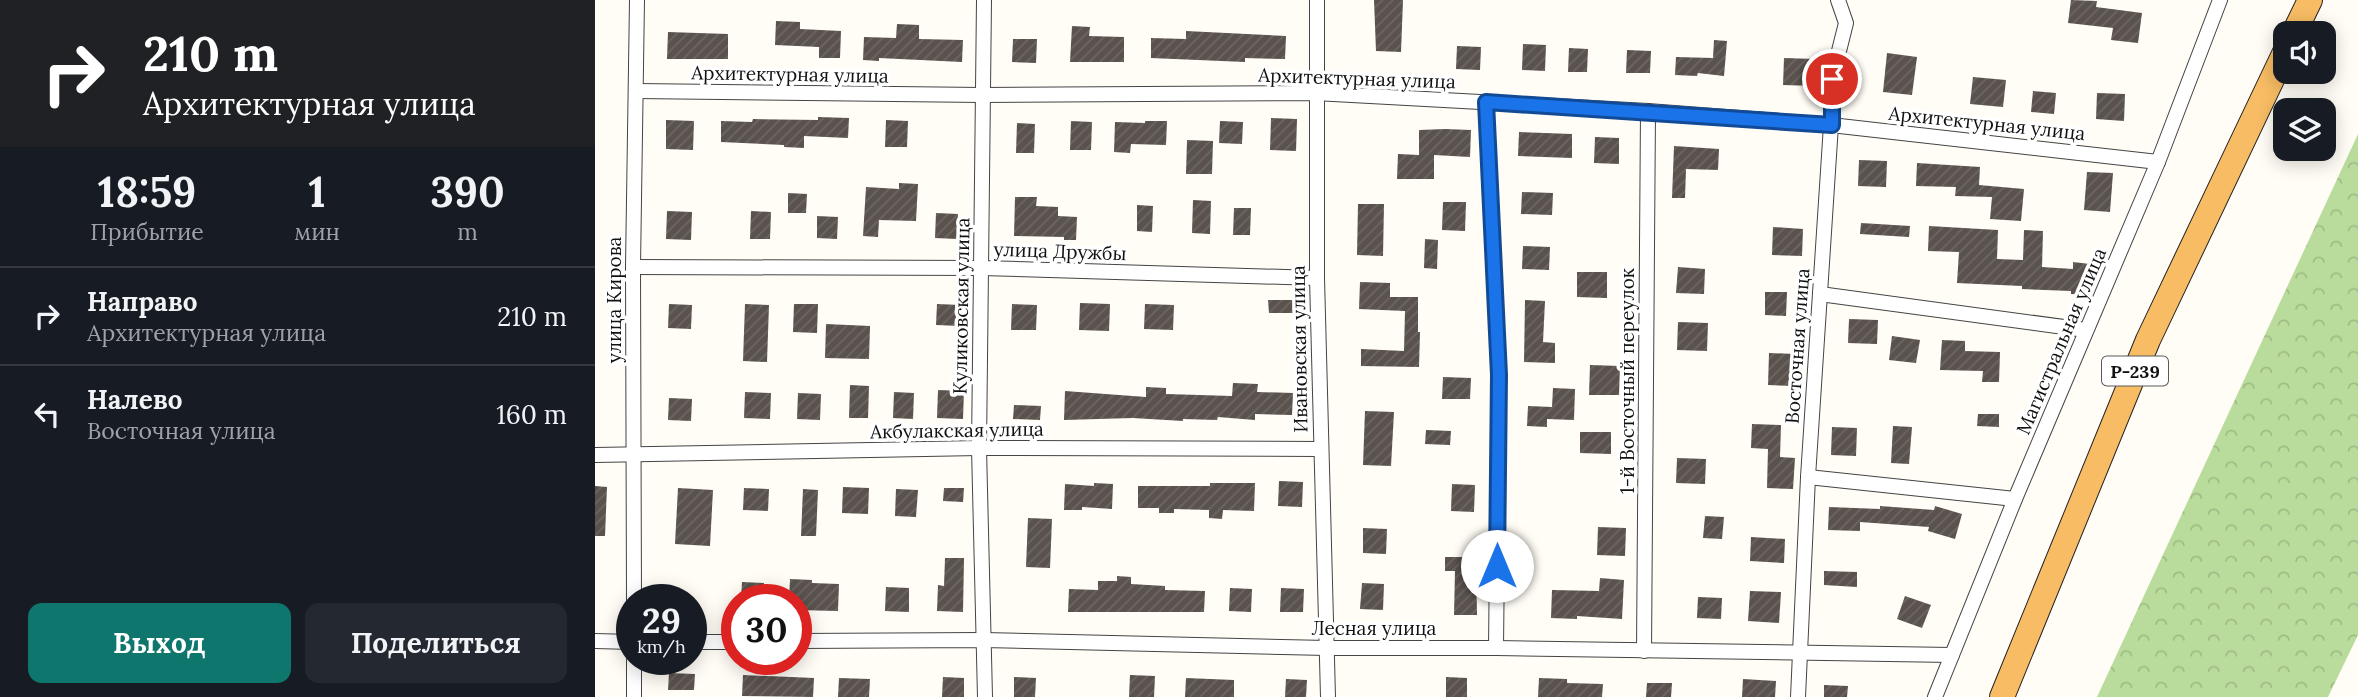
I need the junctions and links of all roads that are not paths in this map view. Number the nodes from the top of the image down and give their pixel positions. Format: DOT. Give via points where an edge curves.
graph roads {
  1 [pos="637,0"];
  2 [pos="984,0"];
  3 [pos="1317,0"];
  4 [pos="1839,0"];
  5 [pos="2220,0"];
  6 [pos="2310,0"];
  7 [pos="2300,21"];
  8 [pos="2273,77"];
  9 [pos="636,91"];
  10 [pos="1315,93"];
  11 [pos="982,95"];
  12 [pos="1486,102"];
  13 [pos="1648,111"];
  14 [pos="1832,125"];
  15 [pos="2158,162"];
  16 [pos="633,267"];
  17 [pos="981,268"];
  18 [pos="1317,278"];
  19 [pos="1820,294"];
  20 [pos="2086,330"];
  21 [pos="979,448"];
  22 [pos="1320,449"];
  23 [pos="595,455"];
  24 [pos="634,455"];
  25 [pos="1808,477"];
  26 [pos="2015,499"];
  27 [pos="633,584"];
  28 [pos="983,640"];
  29 [pos="595,641"];
  30 [pos="812,641"];
  31 [pos="616,642"];
  32 [pos="1327,648"];
  33 [pos="1496,648"];
  34 [pos="1644,650"];
  35 [pos="1800,651"];
  36 [pos="1952,655"];
  37 [pos="634,675"];
  38 [pos="634,697"];
  39 [pos="985,697"];
  40 [pos="1328,697"];
  41 [pos="1798,697"];
  42 [pos="1934,697"];
  43 [pos="2002,697"];
  1 -- 9 [label="street, улица Кирова"];
  2 -- 11 [label="street, Куликовская улица"];
  3 -- 10 [label="street, Ивановская улица"];
  4 -- 14 [label="street, Восточная улица" via="1846,23 1832,79"];
  5 -- 15 [label="street, Магистральная улица"];
  6 -- 7 [label="highway"];
  8 -- 43 [label="highway, Р-239" via="2148,341"];
  9 -- 11 [label="street, Архитектурная улица"];
  9 -- 16 [label="street, улица Кирова"];
  10 -- 11 [label="street, Архитектурная улица"];
  10 -- 12 [label="street, Архитектурная улица"];
  10 -- 18 [label="street, Ивановская улица"];
  11 -- 17 [label="street, Куликовская улица"];
  12 -- 13 [label="street, Архитектурная улица"];
  12 -- 33 [label="street" via="1499,375"];
  13 -- 14 [label="street, Архитектурная улица"];
  13 -- 34 [label="street, 1-й Восточный переулок"];
  14 -- 15 [label="street, Архитектурная улица"];
  14 -- 19 [label="street, Восточная улица"];
  15 -- 20 [label="street, Магистральная улица"];
  16 -- 17 [label="street, улица Дружбы"];
  16 -- 24 [label="street, улица Кирова"];
  17 -- 18 [label="street, улица Дружбы"];
  17 -- 21 [label="street, Куликовская улица"];
  18 -- 22 [label="street, Ивановская улица"];
  19 -- 20 [label="street"];
  19 -- 25 [label="street, Восточная улица"];
  20 -- 26 [label="street, Магистральная улица"];
  21 -- 22 [label="street, Акбулакская улица"];
  21 -- 24 [label="street, Акбулакская улица"];
  21 -- 28 [label="street, Куликовская улица"];
  22 -- 32 [label="street, Ивановская улица"];
  23 -- 24 [label="street, Акбулакская улица"];
  24 -- 27 [label="street, улица Кирова"];
  25 -- 26 [label="street"];
  25 -- 35 [label="street, Восточная улица"];
  26 -- 36 [label="street, Магистральная улица"];
  28 -- 30 [label="street, Лесная улица"];
  28 -- 32 [label="street, Лесная улица"];
  28 -- 39 [label="street, Куликовская улица"];
  29 -- 31 [label="street"];
  32 -- 33 [label="street, Лесная улица"];
  32 -- 40 [label="street, Ивановская улица"];
  33 -- 34 [label="street, Лесная улица"];
  34 -- 35 [label="street, Лесная улица"];
  35 -- 36 [label="street, Лесная улица"];
  35 -- 41 [label="street, Восточная улица"];
  36 -- 42 [label="street, Магистральная улица"];
  37 -- 38 [label="street"];
}
